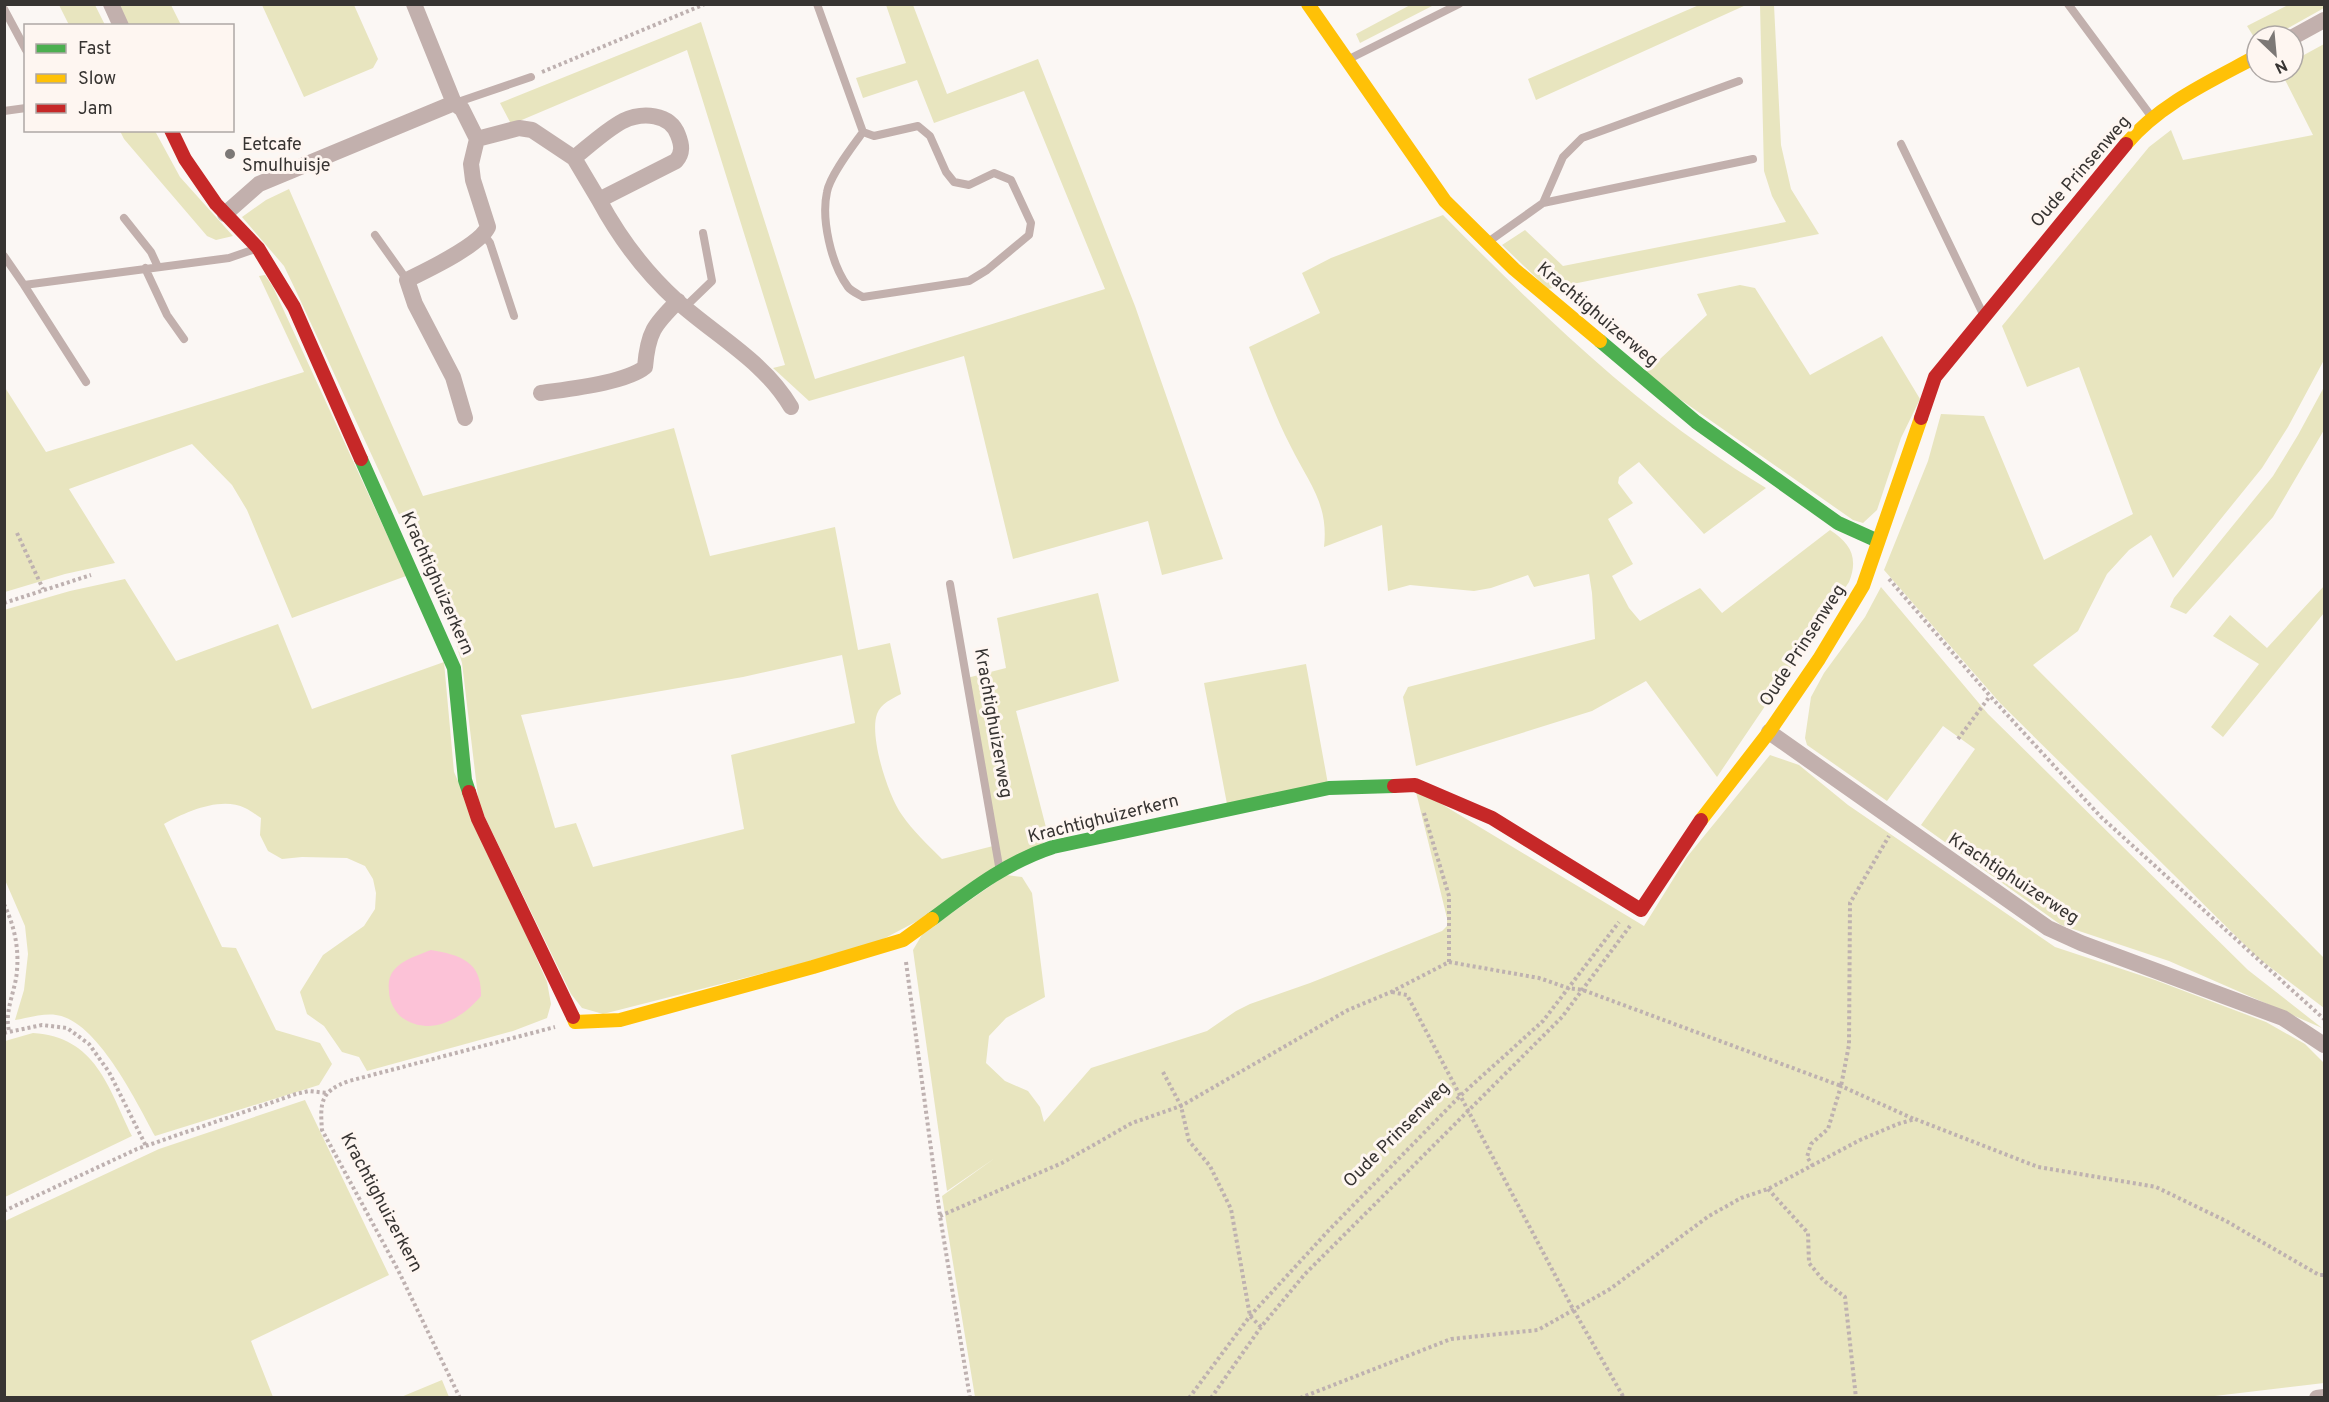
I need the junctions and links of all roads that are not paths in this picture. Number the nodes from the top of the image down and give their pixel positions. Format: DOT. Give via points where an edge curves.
graph roads {
  1 [pos="111,4"];
  2 [pos="414,4"];
  3 [pos="817,4"];
  4 [pos="1308,4"];
  5 [pos="1459,4"];
  6 [pos="2068,4"];
  7 [pos="4,9"];
  8 [pos="2325,20"];
  9 [pos="120,24"];
  10 [pos="2305,31"];
  11 [pos="24,46"];
  12 [pos="1346,60"];
  13 [pos="2245,62"];
  14 [pos="531,77"];
  15 [pos="1739,81"];
  16 [pos="454,103"];
  17 [pos="24,108"];
  18 [pos="4,111"];
  19 [pos="2153,118"];
  20 [pos="172,132"];
  21 [pos="863,132"];
  22 [pos="477,139"];
  23 [pos="1901,144"];
  24 [pos="574,158"];
  25 [pos="1754,159"];
  26 [pos="599,200"];
  27 [pos="1543,203"];
  28 [pos="225,214"];
  29 [pos="124,218"];
  30 [pos="703,233"];
  31 [pos="375,235"];
  32 [pos="484,235"];
  33 [pos="1488,243"];
  34 [pos="258,248"];
  35 [pos="4,256"];
  36 [pos="158,267"];
  37 [pos="145,268"];
  38 [pos="407,280"];
  39 [pos="24,285"];
  40 [pos="681,304"];
  41 [pos="514,316"];
  42 [pos="1985,317"];
  43 [pos="184,339"];
  44 [pos="86,382"];
  45 [pos="541,393"];
  46 [pos="791,407"];
  47 [pos="465,418"];
  48 [pos="1878,541"];
  49 [pos="950,584"];
  50 [pos="1769,732"];
  51 [pos="999,870"];
  52 [pos="1641,910"];
  53 [pos="2325,1045"];
  54 [pos="2325,1396"];
  55 [pos="2317,1398"];
  1 -- 9 [label="street"];
  2 -- 16 [label="street"];
  3 -- 21 [label="lane"];
  4 -- 12 [label="street, Krachtighuizerweg"];
  5 -- 12 [label="lane"];
  6 -- 19 [label="lane"];
  7 -- 11 [label="lane"];
  8 -- 10 [label="street"];
  12 -- 33 [label="street, Krachtighuizerweg" via="1445,201"];
  13 -- 19 [label="street, Oude Prinsenweg" via="2181,97"];
  14 -- 16 [label="lane"];
  15 -- 27 [label="lane" via="1582,138 1563,157"];
  16 -- 22 [label="street" via="462,109"];
  16 -- 28 [label="street" via="259,184"];
  17 -- 18 [label="lane"];
  19 -- 42 [label="street, Oude Prinsenweg" via="2138,130 2065,216"];
  20 -- 28 [label="street, Krachtighuizerkern" via="185,159"];
  21 -- 21 [label="lane" via="827,190 825,224 848,288 863,297 969,281 1029,235 1031,224 1011,180 994,173 969,185 954,182 930,136 918,126 874,136"];
  22 -- 24 [label="street" via="519,128 532,130"];
  22 -- 32 [label="street" via="471,164 487,220"];
  23 -- 42 [label="lane"];
  24 -- 26 [label="street"];
  24 -- 26 [label="street" via="622,122 653,116 674,125 681,146 681,156 676,161"];
  25 -- 27 [label="lane"];
  26 -- 40 [label="street" via="631,251"];
  27 -- 33 [label="lane"];
  28 -- 34 [label="street, Krachtighuizerkern"];
  29 -- 36 [label="lane"];
  30 -- 40 [label="lane" via="712,281"];
  31 -- 38 [label="lane"];
  32 -- 38 [label="street" via="446,261"];
  32 -- 41 [label="lane"];
  33 -- 48 [label="street, Krachtighuizerweg" via="1696,422 1839,523"];
  34 -- 36 [label="lane" via="228,258"];
  34 -- 51 [label="street, Krachtighuizerkern" via="294,307 454,668 465,780 478,819 575,1022 620,1020 903,940"];
  35 -- 39 [label="lane"];
  36 -- 37 [label="lane"];
  37 -- 39 [label="lane"];
  37 -- 43 [label="lane" via="167,315"];
  38 -- 47 [label="street" via="415,304 453,377"];
  39 -- 44 [label="lane"];
  40 -- 45 [label="street" via="655,324 647,345 645,367 638,373"];
  40 -- 46 [label="street" via="776,383"];
  42 -- 48 [label="street, Oude Prinsenweg" via="1935,377"];
  48 -- 50 [label="street, Oude Prinsenweg" via="1863,586"];
  49 -- 51 [label="lane, Krachtighuizerweg"];
  50 -- 52 [label="street, Oude Prinsenweg" via="1703,816"];
  50 -- 53 [label="street, Krachtighuizerweg" via="2048,928 2081,944 2283,1018"];
  51 -- 52 [label="street, Krachtighuizerkern" via="1053,847 1329,788 1415,785 1492,818"];
  54 -- 55 [label="street"];
}
